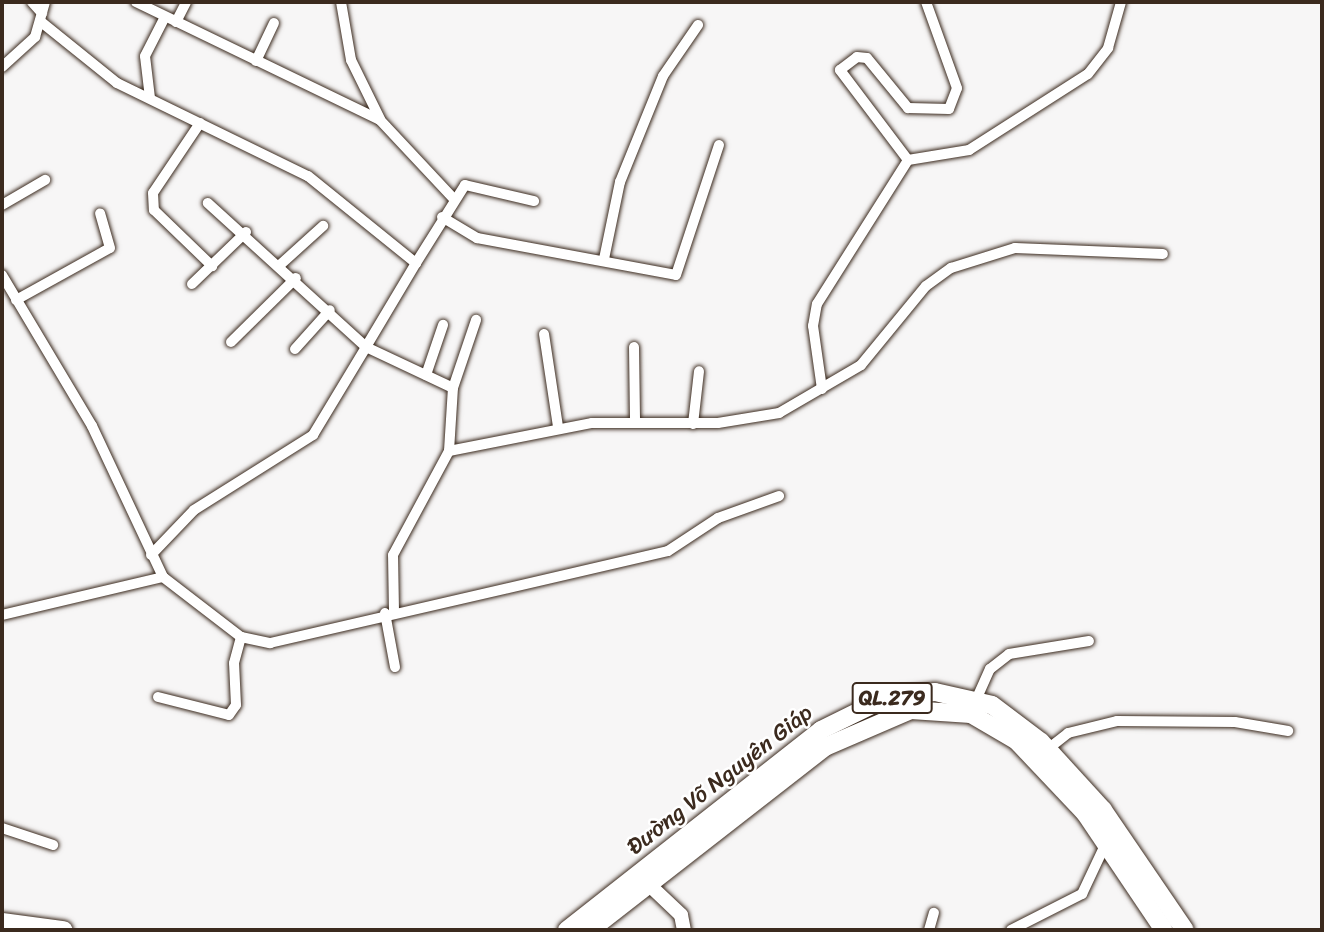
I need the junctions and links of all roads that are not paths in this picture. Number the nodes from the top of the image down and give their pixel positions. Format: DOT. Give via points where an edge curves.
graph roads {
  1 [pos="32,2"];
  2 [pos="136,2"];
  3 [pos="186,2"];
  4 [pos="341,2"];
  5 [pos="926,2"];
  6 [pos="1121,2"];
  7 [pos="42,12"];
  8 [pos="165,17"];
  9 [pos="176,22"];
  10 [pos="274,23"];
  11 [pos="698,25"];
  12 [pos="256,61"];
  13 [pos="2,67"];
  14 [pos="150,98"];
  15 [pos="380,120"];
  16 [pos="200,123"];
  17 [pos="719,145"];
  18 [pos="908,160"];
  19 [pos="45,180"];
  20 [pos="453,198"];
  21 [pos="534,201"];
  22 [pos="208,203"];
  23 [pos="2,205"];
  24 [pos="100,213"];
  25 [pos="442,217"];
  26 [pos="323,226"];
  27 [pos="246,232"];
  28 [pos="1163,254"];
  29 [pos="604,259"];
  30 [pos="416,263"];
  31 [pos="281,264"];
  32 [pos="212,266"];
  33 [pos="2,275"];
  34 [pos="296,278"];
  35 [pos="192,284"];
  36 [pos="16,300"];
  37 [pos="330,310"];
  38 [pos="475,320"];
  39 [pos="443,325"];
  40 [pos="544,334"];
  41 [pos="231,342"];
  42 [pos="366,347"];
  43 [pos="634,347"];
  44 [pos="295,349"];
  45 [pos="699,371"];
  46 [pos="426,375"];
  47 [pos="453,388"];
  48 [pos="822,389"];
  49 [pos="635,422"];
  50 [pos="694,424"];
  51 [pos="558,427"];
  52 [pos="449,452"];
  53 [pos="779,496"];
  54 [pos="151,555"];
  55 [pos="163,577"];
  56 [pos="390,612"];
  57 [pos="2,615"];
  58 [pos="241,637"];
  59 [pos="1089,641"];
  60 [pos="396,667"];
  61 [pos="158,697"];
  62 [pos="976,700"];
  63 [pos="1288,731"];
  64 [pos="1042,754"];
  65 [pos="2,828"];
  66 [pos="1111,835"];
  67 [pos="53,845"];
  68 [pos="644,879"];
  69 [pos="934,913"];
  70 [pos="2,922"];
  71 [pos="62,930"];
  72 [pos="567,930"];
  73 [pos="590,930"];
  74 [pos="684,930"];
  75 [pos="929,930"];
  76 [pos="1010,930"];
  77 [pos="1164,930"];
  78 [pos="1185,930"];
  1 -- 7 [label="street"];
  2 -- 8 [label="street"];
  3 -- 9 [label="street"];
  4 -- 15 [label="street" via="351,60"];
  5 -- 18 [label="street" via="957,88 949,109 908,108 864,57 840,70"];
  6 -- 18 [label="street" via="1108,48 1088,74 969,150"];
  7 -- 13 [label="street" via="23,54"];
  7 -- 14 [label="street" via="117,83"];
  8 -- 9 [label="street"];
  8 -- 14 [label="street" via="145,56"];
  9 -- 12 [label="street"];
  10 -- 12 [label="street"];
  11 -- 29 [label="street" via="663,76 620,182"];
  12 -- 15 [label="street"];
  14 -- 16 [label="street"];
  15 -- 20 [label="street"];
  16 -- 30 [label="street" via="308,176"];
  16 -- 32 [label="street" via="153,193 153,201 172,231"];
  17 -- 29 [label="street" via="692,212 680,272"];
  18 -- 48 [label="street" via="817,304 813,326"];
  19 -- 23 [label="street"];
  20 -- 21 [label="street" via="471,183"];
  20 -- 25 [label="street"];
  22 -- 27 [label="street"];
  24 -- 36 [label="street" via="110,248"];
  25 -- 29 [label="street" via="477,238"];
  25 -- 30 [label="street"];
  26 -- 31 [label="street"];
  27 -- 31 [label="street"];
  27 -- 32 [label="street"];
  28 -- 48 [label="street" via="1015,248 951,268 926,286 868,359"];
  30 -- 42 [label="street"];
  31 -- 34 [label="street"];
  32 -- 35 [label="street"];
  33 -- 36 [label="street"];
  34 -- 37 [label="street"];
  34 -- 41 [label="street"];
  36 -- 54 [label="street" via="92,426"];
  37 -- 42 [label="street"];
  37 -- 44 [label="street"];
  38 -- 47 [label="street"];
  39 -- 46 [label="street"];
  40 -- 51 [label="street"];
  42 -- 46 [label="street"];
  42 -- 54 [label="street" via="313,435 194,510"];
  43 -- 49 [label="street"];
  45 -- 50 [label="street"];
  46 -- 47 [label="street"];
  47 -- 52 [label="street"];
  48 -- 50 [label="street" via="779,413"];
  49 -- 50 [label="street"];
  49 -- 51 [label="street"];
  51 -- 52 [label="street"];
  52 -- 56 [label="street" via="393,555"];
  53 -- 56 [label="street" via="718,517 668,551"];
  54 -- 55 [label="street"];
  55 -- 57 [label="street"];
  55 -- 58 [label="street"];
  56 -- 58 [label="street" via="270,643"];
  56 -- 60 [label="street"];
  58 -- 61 [label="street" via="234,663 236,705 229,715"];
  59 -- 62 [label="street" via="1009,654 990,669"];
  62 -- 64 [label="highway, Đường Võ Nguyên Giáp / QL.279" via="1017,720"];
  62 -- 68 [label="highway, Đường Võ Nguyên Giáp / QL.279" via="910,694 844,718"];
  63 -- 64 [label="street" via="1235,722 1116,721 1068,733"];
  64 -- 66 [label="highway, Đường Võ Nguyên Giáp / QL.279"];
  64 -- 68 [label="highway, Đường Võ Nguyên Giáp / QL.279" via="971,714 911,710 825,747"];
  65 -- 67 [label="street"];
  66 -- 76 [label="street" via="1082,894"];
  66 -- 77 [label="highway, Đường Võ Nguyên Giáp / QL.279"];
  66 -- 78 [label="highway, Đường Võ Nguyên Giáp / QL.279"];
  68 -- 72 [label="highway, Đường Võ Nguyên Giáp / QL.279"];
  68 -- 73 [label="highway, Đường Võ Nguyên Giáp / QL.279"];
  68 -- 74 [label="street" via="681,915"];
  69 -- 75 [label="street"];
  70 -- 71 [label="highway"];
}
